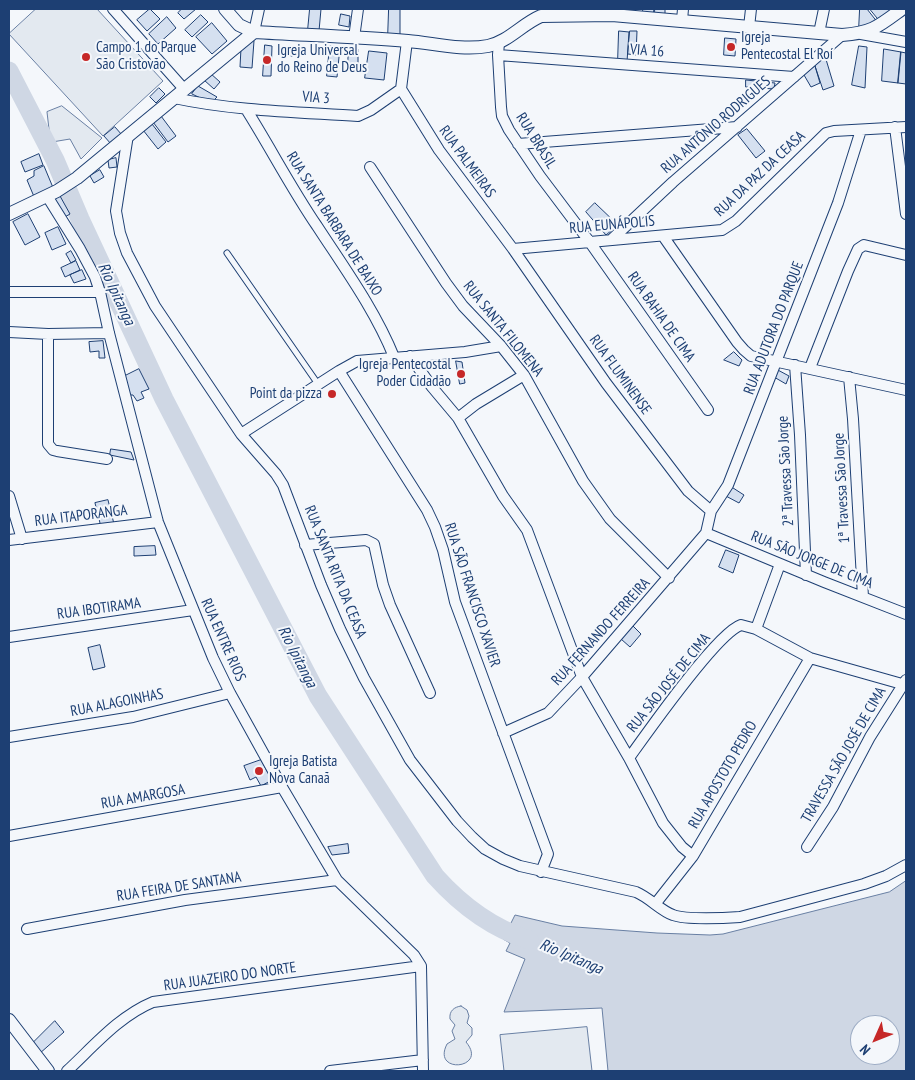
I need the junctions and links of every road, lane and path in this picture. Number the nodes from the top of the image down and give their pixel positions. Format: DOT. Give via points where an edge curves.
graph roads {
  1 [pos="113,9"];
  2 [pos="224,9"];
  3 [pos="259,9"];
  4 [pos="358,9"];
  5 [pos="751,9"];
  6 [pos="824,9"];
  7 [pos="902,9"];
  8 [pos="541,12"];
  9 [pos="612,12"];
  10 [pos="682,14"];
  11 [pos="749,28"];
  12 [pos="254,32"];
  13 [pos="819,33"];
  14 [pos="861,34"];
  15 [pos="842,35"];
  16 [pos="354,38"];
  17 [pos="407,41"];
  18 [pos="906,42"];
  19 [pos="499,49"];
  20 [pos="794,78"];
  21 [pos="401,89"];
  22 [pos="179,94"];
  23 [pos="246,109"];
  24 [pos="737,127"];
  25 [pos="895,127"];
  26 [pos="906,127"];
  27 [pos="861,130"];
  28 [pos="128,135"];
  29 [pos="518,144"];
  30 [pos="370,167"];
  31 [pos="52,193"];
  32 [pos="9,214"];
  33 [pos="906,214"];
  34 [pos="714,232"];
  35 [pos="663,236"];
  36 [pos="611,240"];
  37 [pos="589,241"];
  38 [pos="513,249"];
  39 [pos="227,253"];
  40 [pos="906,255"];
  41 [pos="9,292"];
  42 [pos="100,292"];
  43 [pos="9,332"];
  44 [pos="109,333"];
  45 [pos="48,334"];
  46 [pos="501,346"];
  47 [pos="410,356"];
  48 [pos="394,358"];
  49 [pos="777,362"];
  50 [pos="795,365"];
  51 [pos="810,368"];
  52 [pos="338,371"];
  53 [pos="524,375"];
  54 [pos="849,377"];
  55 [pos="318,385"];
  56 [pos="906,390"];
  57 [pos="708,410"];
  58 [pos="458,418"];
  59 [pos="241,434"];
  60 [pos="107,459"];
  61 [pos="9,496"];
  62 [pos="711,511"];
  63 [pos="158,522"];
  64 [pos="706,533"];
  65 [pos="22,538"];
  66 [pos="9,540"];
  67 [pos="305,545"];
  68 [pos="780,564"];
  69 [pos="806,575"];
  70 [pos="669,578"];
  71 [pos="863,597"];
  72 [pos="193,610"];
  73 [pos="906,614"];
  74 [pos="756,629"];
  75 [pos="9,637"];
  76 [pos="810,658"];
  77 [pos="582,677"];
  78 [pos="904,682"];
  79 [pos="230,693"];
  80 [pos="430,693"];
  81 [pos="504,733"];
  82 [pos="9,737"];
  83 [pos="628,758"];
  84 [pos="282,787"];
  85 [pos="9,836"];
  86 [pos="807,846"];
  87 [pos="693,856"];
  88 [pos="906,865"];
  89 [pos="541,872"];
  90 [pos="337,880"];
  91 [pos="656,903"];
  92 [pos="27,930"];
  93 [pos="421,966"];
  94 [pos="9,1020"];
  95 [pos="423,1060"];
  96 [pos="48,1071"];
  97 [pos="67,1071"];
  98 [pos="330,1071"];
  99 [pos="423,1071"];
  1 -- 22 [label="street"];
  2 -- 12 [label="street" via="239,25"];
  3 -- 12 [label="street"];
  4 -- 16 [label="street"];
  5 -- 11 [label="street"];
  6 -- 13 [label="street"];
  7 -- 14 [label="street"];
  8 -- 9 [label="street"];
  8 -- 19 [label="street"];
  9 -- 10 [label="street"];
  10 -- 11 [label="street"];
  11 -- 13 [label="street"];
  12 -- 16 [label="street"];
  12 -- 22 [label="street"];
  13 -- 15 [label="street"];
  14 -- 15 [label="street"];
  14 -- 18 [label="street"];
  15 -- 20 [label="street, RUA ANTÔNIO RODRIGUES"];
  16 -- 17 [label="street"];
  17 -- 19 [label="street"];
  17 -- 21 [label="street"];
  19 -- 20 [label="street, VIA 16"];
  19 -- 29 [label="street, RUA BRASIL" via="502,116"];
  20 -- 24 [label="street, RUA ANTÔNIO RODRIGUES"];
  21 -- 23 [label="street, VIA 3" via="358,116"];
  21 -- 38 [label="street, RUA PALMEIRAS" via="439,150"];
  22 -- 23 [label="street, VIA 3" via="200,104"];
  22 -- 28 [label="street"];
  23 -- 48 [label="street, RUA SANTA BARBARA DE BAIXO" via="286,178 358,287"];
  24 -- 29 [label="street"];
  24 -- 36 [label="street, RUA ANTÔNIO RODRIGUES"];
  25 -- 26 [label="street"];
  25 -- 27 [label="street"];
  25 -- 33 [label="street"];
  27 -- 34 [label="street, RUA DA PAZ DA CEASA" via="834,131 824,135 736,221"];
  27 -- 49 [label="street, RUA ADUTORA DO PARQUE" via="838,203"];
  28 -- 31 [label="street" via="77,178"];
  28 -- 59 [label="street, RUA SANTA RITA DA CEASA" via="116,211 127,253 171,332"];
  29 -- 37 [label="street, RUA BRASIL"];
  30 -- 46 [label="street, RUA SANTA FILOMENA" via="446,283"];
  31 -- 32 [label="street"];
  31 -- 42 [label="street, RUA ENTRE RIOS"];
  34 -- 35 [label="street, RUA EUNÁPOLIS"];
  35 -- 36 [label="street, RUA EUNÁPOLIS"];
  35 -- 49 [label="street" via="744,350 751,356"];
  36 -- 37 [label="street, RUA EUNÁPOLIS"];
  37 -- 38 [label="street, RUA EUNÁPOLIS"];
  37 -- 57 [label="street, RUA BAHIA DE CIMA"];
  38 -- 62 [label="street, RUA FLUMINENSE" via="606,383 688,490"];
  39 -- 55 [label="lane"];
  40 -- 51 [label="street" via="864,245 860,247"];
  41 -- 42 [label="street"];
  42 -- 44 [label="street, RUA ENTRE RIOS"];
  43 -- 45 [label="street"];
  44 -- 45 [label="street"];
  44 -- 63 [label="street, RUA ENTRE RIOS"];
  45 -- 60 [label="street" via="48,444 53,450"];
  46 -- 47 [label="street"];
  46 -- 53 [label="street, RUA SANTA FILOMENA"];
  47 -- 48 [label="street"];
  47 -- 58 [label="street, RUA SÃO JOSÉ DE CIMA"];
  48 -- 52 [label="street" via="357,361"];
  49 -- 50 [label="street"];
  49 -- 62 [label="street, RUA ADUTORA DO PARQUE" via="728,485"];
  50 -- 51 [label="street"];
  50 -- 69 [label="street, 2ª Travessa São Jorge"];
  51 -- 54 [label="street"];
  52 -- 55 [label="street"];
  52 -- 81 [label="street, RUA SÃO FRANCISCO XAVIER" via="435,527 455,602"];
  53 -- 58 [label="street"];
  53 -- 70 [label="street, RUA SANTA FILOMENA" via="588,489 610,519"];
  54 -- 56 [label="street"];
  54 -- 71 [label="street, 1ª Travessa São Jorge"];
  55 -- 59 [label="street"];
  58 -- 77 [label="street, RUA SÃO JOSÉ DE CIMA" via="526,530"];
  59 -- 67 [label="street, RUA SANTA RITA DA CEASA" via="280,480"];
  61 -- 65 [label="street"];
  62 -- 64 [label="street, RUA ADUTORA DO PARQUE"];
  63 -- 65 [label="street, RUA ITAPORANGA"];
  63 -- 72 [label="street, RUA ENTRE RIOS"];
  64 -- 68 [label="street, RUA SÃO JORGE DE CIMA"];
  64 -- 70 [label="street, RUA FERNANDO FERREIRA"];
  65 -- 66 [label="street, RUA ITAPORANGA"];
  67 -- 80 [label="street" via="366,540 374,544 390,605"];
  67 -- 89 [label="street, RUA SANTA RITA DA CEASA" via="340,629 410,760 478,843 503,859"];
  68 -- 69 [label="street, RUA SÃO JORGE DE CIMA"];
  68 -- 74 [label="street"];
  69 -- 71 [label="street, RUA SÃO JORGE DE CIMA"];
  70 -- 77 [label="street, RUA FERNANDO FERREIRA"];
  71 -- 73 [label="street, RUA SÃO JORGE DE CIMA"];
  72 -- 75 [label="street, RUA IBOTIRAMA"];
  72 -- 79 [label="street, RUA ENTRE RIOS"];
  74 -- 76 [label="street"];
  74 -- 83 [label="street, RUA SÃO JOSÉ DE CIMA" via="745,625 734,629 702,663"];
  76 -- 78 [label="street"];
  76 -- 87 [label="street, RUA APOSTOTO PEDRO"];
  77 -- 81 [label="street, RUA FERNANDO FERREIRA" via="548,713"];
  77 -- 83 [label="street, RUA SÃO JOSÉ DE CIMA"];
  78 -- 86 [label="street, TRAVESSA SÃO JOSÉ DE CIMA" via="858,757 833,807"];
  79 -- 82 [label="street, RUA ALAGOINHAS" via="133,717"];
  79 -- 84 [label="street, RUA ENTRE RIOS"];
  81 -- 89 [label="street, RUA SÃO FRANCISCO XAVIER" via="548,854"];
  83 -- 87 [label="street, RUA SÃO JOSÉ DE CIMA" via="663,823"];
  84 -- 85 [label="street, RUA AMARGOSA"];
  84 -- 90 [label="street, RUA ENTRE RIOS"];
  87 -- 91 [label="street, RUA APOSTOTO PEDRO"];
  88 -- 91 [label="street, RUA SANTA RITA DA CEASA" via="864,884 740,916 679,917"];
  89 -- 91 [label="street, RUA SANTA RITA DA CEASA" via="636,892"];
  90 -- 92 [label="street, RUA FEIRA DE SANTANA" via="185,900"];
  90 -- 93 [label="street, RUA ENTRE RIOS" via="414,955"];
  93 -- 95 [label="street"];
  93 -- 97 [label="street, RUA JUAZEIRO DO NORTE" via="153,1002 128,1016"];
  94 -- 96 [label="street"];
  95 -- 98 [label="street"];
  95 -- 99 [label="street"];
}
